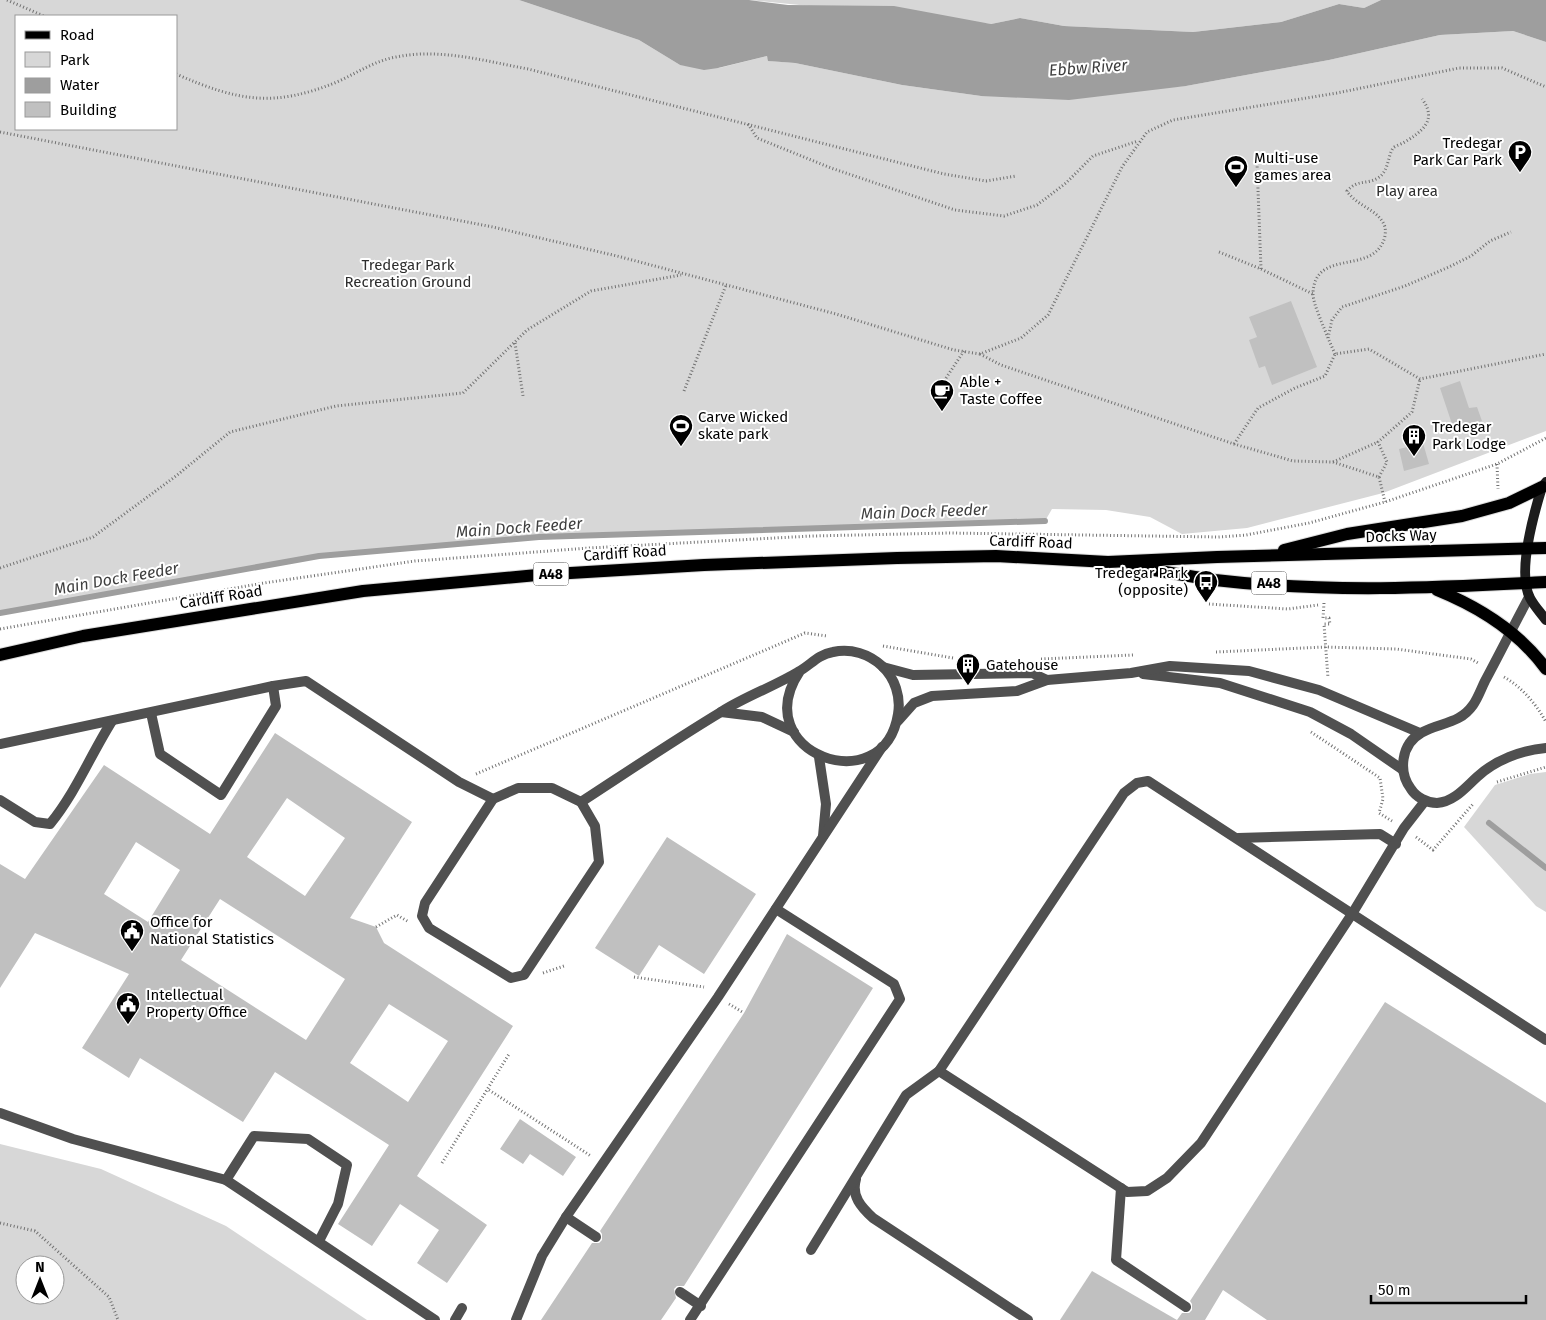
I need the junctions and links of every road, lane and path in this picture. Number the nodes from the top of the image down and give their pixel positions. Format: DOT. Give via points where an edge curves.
graph roads {
  1 [pos="7,0"];
  2 [pos="42,15"];
  3 [pos="178,75"];
  4 [pos="1546,87"];
  5 [pos="1422,98"];
  6 [pos="747,124"];
  7 [pos="0,132"];
  8 [pos="1139,141"];
  9 [pos="1257,163"];
  10 [pos="1016,176"];
  11 [pos="1511,232"];
  12 [pos="1218,252"];
  13 [pos="1261,269"];
  14 [pos="684,274"];
  15 [pos="726,285"];
  16 [pos="1313,294"];
  17 [pos="1328,338"];
  18 [pos="514,342"];
  19 [pos="964,352"];
  20 [pos="980,354"];
  21 [pos="1335,354"];
  22 [pos="1546,354"];
  23 [pos="1420,380"];
  24 [pos="944,381"];
  25 [pos="684,391"];
  26 [pos="523,396"];
  27 [pos="1378,442"];
  28 [pos="1234,444"];
  29 [pos="1333,462"];
  30 [pos="1379,477"];
  31 [pos="1544,484"];
  32 [pos="1385,502"];
  33 [pos="1546,548"];
  34 [pos="1527,549"];
  35 [pos="1257,556"];
  36 [pos="1108,562"];
  37 [pos="0,568"];
  38 [pos="1546,582"];
  39 [pos="1526,583"];
  40 [pos="1432,588"];
  41 [pos="1529,597"];
  42 [pos="1209,604"];
  43 [pos="1546,620"];
  44 [pos="1510,632"];
  45 [pos="0,655"];
  46 [pos="883,667"];
  47 [pos="1546,669"];
  48 [pos="1492,670"];
  49 [pos="800,672"];
  50 [pos="1131,672"];
  51 [pos="1047,680"];
  52 [pos="274,686"];
  53 [pos="721,712"];
  54 [pos="151,713"];
  55 [pos="112,721"];
  56 [pos="897,722"];
  57 [pos="1546,722"];
  58 [pos="794,732"];
  59 [pos="1420,733"];
  60 [pos="0,744"];
  61 [pos="882,746"];
  62 [pos="1546,748"];
  63 [pos="819,757"];
  64 [pos="1403,770"];
  65 [pos="493,799"];
  66 [pos="0,800"];
  67 [pos="1425,801"];
  68 [pos="581,802"];
  69 [pos="823,836"];
  70 [pos="1238,838"];
  71 [pos="1396,844"];
  72 [pos="776,909"];
  73 [pos="1352,914"];
  74 [pos="634,977"];
  75 [pos="704,987"];
  76 [pos="1546,1040"];
  77 [pos="509,1054"];
  78 [pos="939,1071"];
  79 [pos="489,1090"];
  80 [pos="0,1113"];
  81 [pos="442,1164"];
  82 [pos="603,1164"];
  83 [pos="858,1171"];
  84 [pos="226,1180"];
  85 [pos="1121,1188"];
  86 [pos="566,1218"];
  87 [pos="0,1223"];
  88 [pos="596,1237"];
  89 [pos="319,1241"];
  90 [pos="811,1250"];
  91 [pos="680,1292"];
  92 [pos="701,1306"];
  93 [pos="1186,1307"];
  94 [pos="462,1308"];
  95 [pos="118,1320"];
  96 [pos="435,1320"];
  97 [pos="455,1320"];
  98 [pos="516,1320"];
  99 [pos="690,1320"];
  100 [pos="1028,1320"];
  1 -- 2 [label="path"];
  3 -- 6 [label="path" via="215,91 269,100 304,93 374,63 425,53 528,69"];
  4 -- 8 [label="path" via="1502,68 1459,68 1337,93 1173,120 1152,129"];
  5 -- 16 [label="path" via="1430,116 1425,126 1394,148 1386,170 1377,178 1354,184 1347,191 1353,201 1380,218 1386,229 1380,248 1373,256 1335,263 1323,270"];
  6 -- 8 [label="path" via="757,138 831,168 955,210 1004,216 1037,206 1093,156"];
  6 -- 10 [label="path" via="944,174 986,180"];
  7 -- 14 [label="path" via="493,227"];
  8 -- 20 [label="path" via="1122,167 1048,316 1021,338"];
  9 -- 13 [label="path"];
  11 -- 17 [label="path" via="1490,241 1471,256 1412,284 1342,307 1332,320"];
  12 -- 13 [label="path"];
  13 -- 16 [label="path"];
  14 -- 15 [label="path"];
  14 -- 18 [label="path" via="591,291 527,330"];
  15 -- 19 [label="path"];
  15 -- 25 [label="path"];
  16 -- 17 [label="path"];
  17 -- 21 [label="path"];
  18 -- 26 [label="path"];
  18 -- 37 [label="path" via="463,393 336,406 230,432 93,537"];
  19 -- 20 [label="path"];
  19 -- 24 [label="path"];
  20 -- 28 [label="path" via="1001,365"];
  21 -- 23 [label="path" via="1369,349"];
  21 -- 28 [label="path" via="1325,376 1258,408"];
  22 -- 23 [label="path"];
  23 -- 27 [label="path" via="1412,412"];
  27 -- 29 [label="path"];
  27 -- 30 [label="path" via="1387,462"];
  28 -- 29 [label="path" via="1293,461"];
  29 -- 30 [label="path"];
  30 -- 32 [label="path"];
  31 -- 34 [label="main road"];
  31 -- 35 [label="main road, A48" via="1509,503 1462,516 1348,534"];
  33 -- 34 [label="main road, Docks Way / A48"];
  34 -- 35 [label="main road, Docks Way / A48"];
  34 -- 39 [label="main road"];
  35 -- 36 [label="main road, Cardiff Road / A48"];
  36 -- 40 [label="main road, Cardiff Road / A48" via="1215,580 1330,587"];
  36 -- 45 [label="main road, Cardiff Road / A48" via="996,556 898,558 536,575 363,590 83,636"];
  38 -- 39 [label="main road, A48"];
  39 -- 40 [label="main road, A48"];
  39 -- 41 [label="main road"];
  40 -- 44 [label="main road, A48" via="1464,600"];
  41 -- 43 [label="main road"];
  41 -- 44 [label="street"];
  42 -- 48 [label="path" via="1288,609 1324,605 1323,618 1329,618 1330,624 1324,624 1325,647 1396,649 1471,659"];
  44 -- 47 [label="main road, A48"];
  44 -- 48 [label="street"];
  46 -- 49 [label="street" via="864,654 844,650 816,657"];
  46 -- 51 [label="street" via="912,675 1032,673"];
  46 -- 56 [label="street" via="897,691"];
  48 -- 57 [label="path" via="1517,684"];
  48 -- 59 [label="street" via="1472,706 1451,723"];
  49 -- 53 [label="street" via="758,690"];
  49 -- 58 [label="street" via="793,681 788,701"];
  50 -- 51 [label="street"];
  50 -- 59 [label="street" via="1170,666 1249,672 1327,693"];
  50 -- 64 [label="street" via="1220,683 1310,712 1351,734"];
  51 -- 56 [label="street" via="1017,691 932,696 914,703"];
  52 -- 54 [label="street"];
  52 -- 54 [label="street" via="276,706 221,795 160,754"];
  52 -- 65 [label="street" via="306,681 459,782"];
  53 -- 58 [label="street" via="762,718"];
  53 -- 68 [label="street"];
  54 -- 55 [label="street"];
  55 -- 60 [label="street"];
  55 -- 66 [label="street" via="67,803 50,824 35,822"];
  56 -- 61 [label="street"];
  58 -- 63 [label="street"];
  59 -- 64 [label="street" via="1409,744"];
  61 -- 63 [label="street" via="868,756 850,762"];
  61 -- 69 [label="street"];
  62 -- 67 [label="street" via="1531,749 1498,762 1452,798 1437,803"];
  63 -- 69 [label="street" via="826,804"];
  64 -- 67 [label="street" via="1409,787"];
  65 -- 68 [label="street" via="518,788 552,788"];
  65 -- 68 [label="street" via="425,903 422,916 429,928 511,978 524,974 599,862 595,826"];
  67 -- 71 [label="street"];
  69 -- 72 [label="street"];
  70 -- 71 [label="street" via="1380,834"];
  70 -- 73 [label="street"];
  70 -- 78 [label="street" via="1148,781 1137,782 1124,793"];
  71 -- 73 [label="street"];
  72 -- 82 [label="street"];
  72 -- 92 [label="street" via="894,984 900,1000"];
  73 -- 76 [label="street"];
  73 -- 85 [label="street" via="1201,1143 1167,1178 1147,1192 1127,1192"];
  74 -- 75 [label="path"];
  77 -- 79 [label="path"];
  78 -- 83 [label="street" via="906,1095"];
  78 -- 85 [label="street"];
  79 -- 81 [label="path"];
  79 -- 82 [label="path"];
  80 -- 84 [label="street" via="73,1139"];
  82 -- 86 [label="street"];
  83 -- 90 [label="street"];
  83 -- 100 [label="street" via="854,1189 859,1205 873,1218"];
  84 -- 89 [label="street"];
  84 -- 89 [label="street" via="254,1136 308,1139 347,1164 338,1204"];
  85 -- 93 [label="street" via="1116,1260"];
  86 -- 88 [label="street"];
  86 -- 98 [label="street" via="542,1256"];
  87 -- 95 [label="path" via="35,1231 109,1297"];
  89 -- 96 [label="street"];
  91 -- 92 [label="street"];
  92 -- 99 [label="street"];
  94 -- 97 [label="street"];
}
